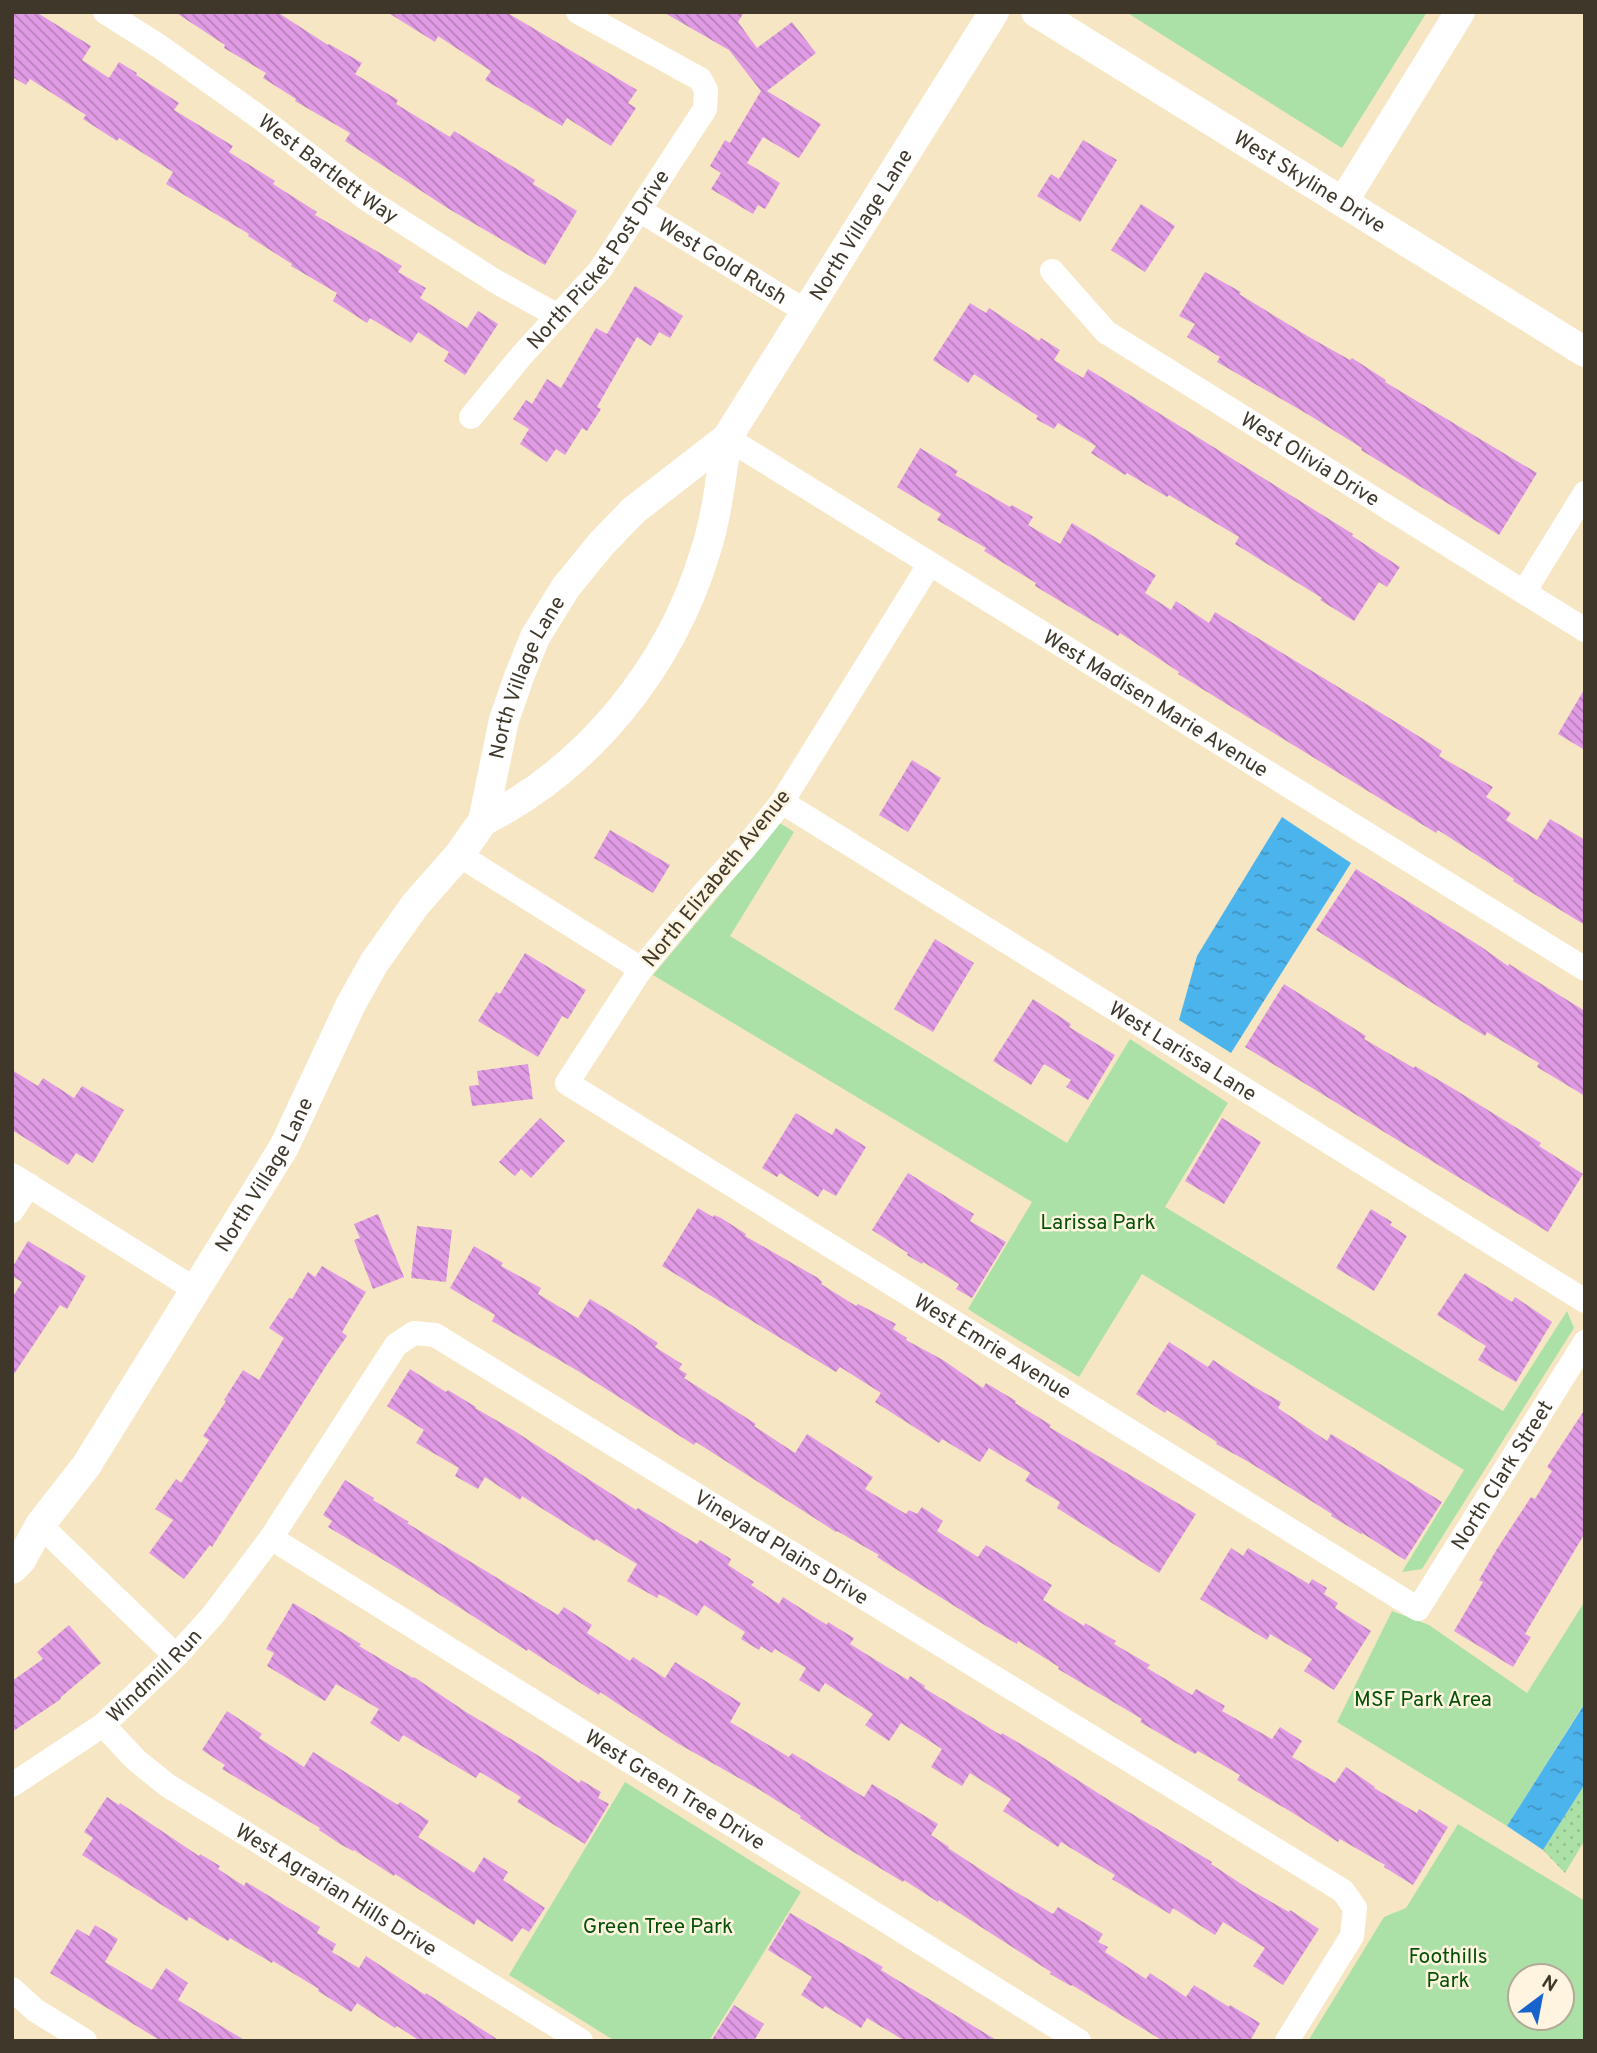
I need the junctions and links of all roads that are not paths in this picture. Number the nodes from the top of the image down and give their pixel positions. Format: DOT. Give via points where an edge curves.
graph roads {
  1 [pos="105,12"];
  2 [pos="578,12"];
  3 [pos="994,12"];
  4 [pos="1036,12"];
  5 [pos="1460,12"];
  6 [pos="1343,202"];
  7 [pos="639,210"];
  8 [pos="1052,271"];
  9 [pos="807,312"];
  10 [pos="558,316"];
  11 [pos="1585,352"];
  12 [pos="471,417"];
  13 [pos="727,438"];
  14 [pos="1585,493"];
  15 [pos="929,565"];
  16 [pos="1524,592"];
  17 [pos="1585,630"];
  18 [pos="782,802"];
  19 [pos="483,821"];
  20 [pos="459,855"];
  21 [pos="641,969"];
  22 [pos="1585,969"];
  23 [pos="568,1083"];
  24 [pos="21,1180"];
  25 [pos="12,1211"];
  26 [pos="196,1290"];
  27 [pos="1585,1301"];
  28 [pos="1585,1342"];
  29 [pos="40,1525"];
  30 [pos="12,1536"];
  31 [pos="271,1538"];
  32 [pos="12,1569"];
  33 [pos="1418,1609"];
  34 [pos="176,1657"];
  35 [pos="103,1725"];
  36 [pos="12,1785"];
  37 [pos="12,1989"];
  38 [pos="85,2041"];
  39 [pos="581,2041"];
  40 [pos="1079,2041"];
  41 [pos="1287,2041"];
  1 -- 10 [label="street, West Bartlett Way" via="259,117 368,200"];
  2 -- 7 [label="street, North Picket Post Drive" via="700,79 706,90 705,109"];
  3 -- 9 [label="street, North Village Lane"];
  4 -- 6 [label="street, West Skyline Drive"];
  5 -- 6 [label="street"];
  6 -- 11 [label="street, West Skyline Drive"];
  7 -- 9 [label="street, West Gold Rush"];
  7 -- 10 [label="street, North Picket Post Drive" via="600,270"];
  8 -- 16 [label="street, West Olivia Drive" via="1106,332"];
  9 -- 13 [label="street, North Village Lane"];
  10 -- 12 [label="street, North Picket Post Drive"];
  13 -- 15 [label="street, West Madisen Marie Avenue"];
  13 -- 19 [label="street, North Village Lane" via="634,510 566,587 535,638 519,677 504,720"];
  13 -- 19 [label="street, North Village Lane" via="706,551 688,600 657,659 634,694 564,770 515,806"];
  14 -- 16 [label="street"];
  15 -- 18 [label="street, North Elizabeth Avenue"];
  15 -- 22 [label="street, West Madisen Marie Avenue"];
  16 -- 17 [label="street, West Olivia Drive"];
  18 -- 21 [label="street, North Elizabeth Avenue"];
  18 -- 27 [label="street, West Larissa Lane"];
  19 -- 20 [label="street, North Village Lane"];
  20 -- 21 [label="street"];
  20 -- 26 [label="street, North Village Lane" via="415,905 374,963 284,1147"];
  21 -- 23 [label="street, North Elizabeth Avenue"];
  23 -- 33 [label="street, West Emrie Avenue"];
  24 -- 25 [label="street"];
  24 -- 26 [label="street"];
  26 -- 29 [label="street, North Village Lane" via="86,1466"];
  28 -- 33 [label="street, North Clark Street"];
  29 -- 30 [label="street"];
  29 -- 32 [label="street, North Village Lane"];
  29 -- 34 [label="street"];
  31 -- 34 [label="street, Windmill Run"];
  31 -- 40 [label="street, West Green Tree Drive"];
  31 -- 41 [label="street, Vineyard Plains Drive" via="396,1345 414,1333 435,1335 1342,1891 1355,1908 1352,1936"];
  34 -- 35 [label="street, Windmill Run"];
  35 -- 36 [label="street, Windmill Run"];
  35 -- 39 [label="street, West Agrarian Hills Drive" via="167,1785"];
  37 -- 38 [label="street" via="35,2010"];
}
